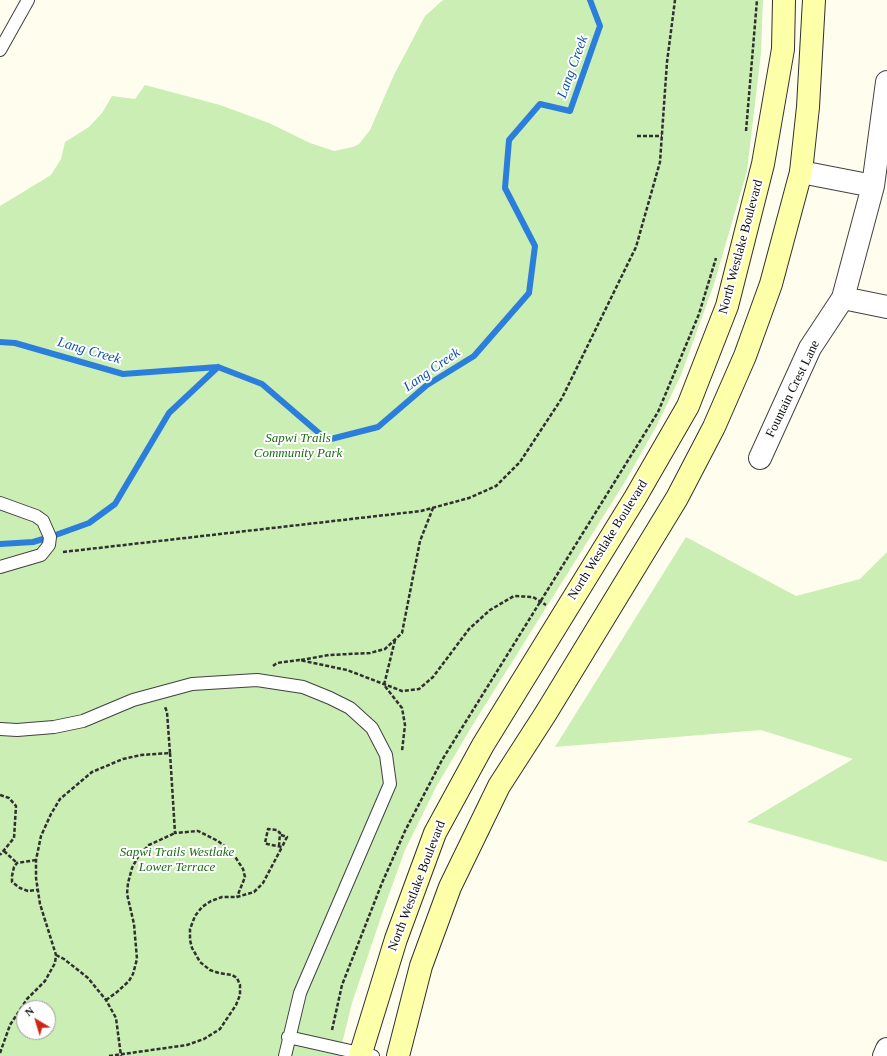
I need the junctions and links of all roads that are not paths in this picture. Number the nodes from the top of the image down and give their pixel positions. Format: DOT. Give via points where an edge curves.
graph roads {
  1 [pos="28,0"];
  2 [pos="784,0"];
  3 [pos="814,0"];
  4 [pos="0,50"];
  5 [pos="887,82"];
  6 [pos="801,172"];
  7 [pos="873,186"];
  8 [pos="843,298"];
  9 [pos="887,307"];
  10 [pos="760,458"];
  11 [pos="0,503"];
  12 [pos="0,567"];
  13 [pos="0,729"];
  14 [pos="288,1037"];
  15 [pos="887,1049"];
  16 [pos="364,1055"];
  17 [pos="285,1056"];
  18 [pos="398,1056"];
  19 [pos="884,1056"];
  1 -- 4 [label="lane"];
  2 -- 16 [label="main road, North Westlake Boulevard" via="783,49 764,157 727,306 688,406 639,491 483,745 435,833 396,939"];
  3 -- 6 [label="main road" via="808,107"];
  5 -- 7 [label="street, Fountain Crest Lane"];
  6 -- 7 [label="street"];
  6 -- 18 [label="main road" via="771,284 745,356 714,427 677,498 499,786 450,887 421,966"];
  7 -- 8 [label="street, Fountain Crest Lane"];
  8 -- 9 [label="street"];
  8 -- 10 [label="street, Fountain Crest Lane" via="810,348"];
  11 -- 12 [label="lane" via="44,521 50,537 49,545 41,555"];
  13 -- 14 [label="lane" via="54,727 83,721 133,700 192,684 257,680 303,687 330,698 350,708 372,728 386,755 390,784 300,994"];
  14 -- 16 [label="lane"];
  14 -- 17 [label="lane"];
  15 -- 19 [label="street"];
}
